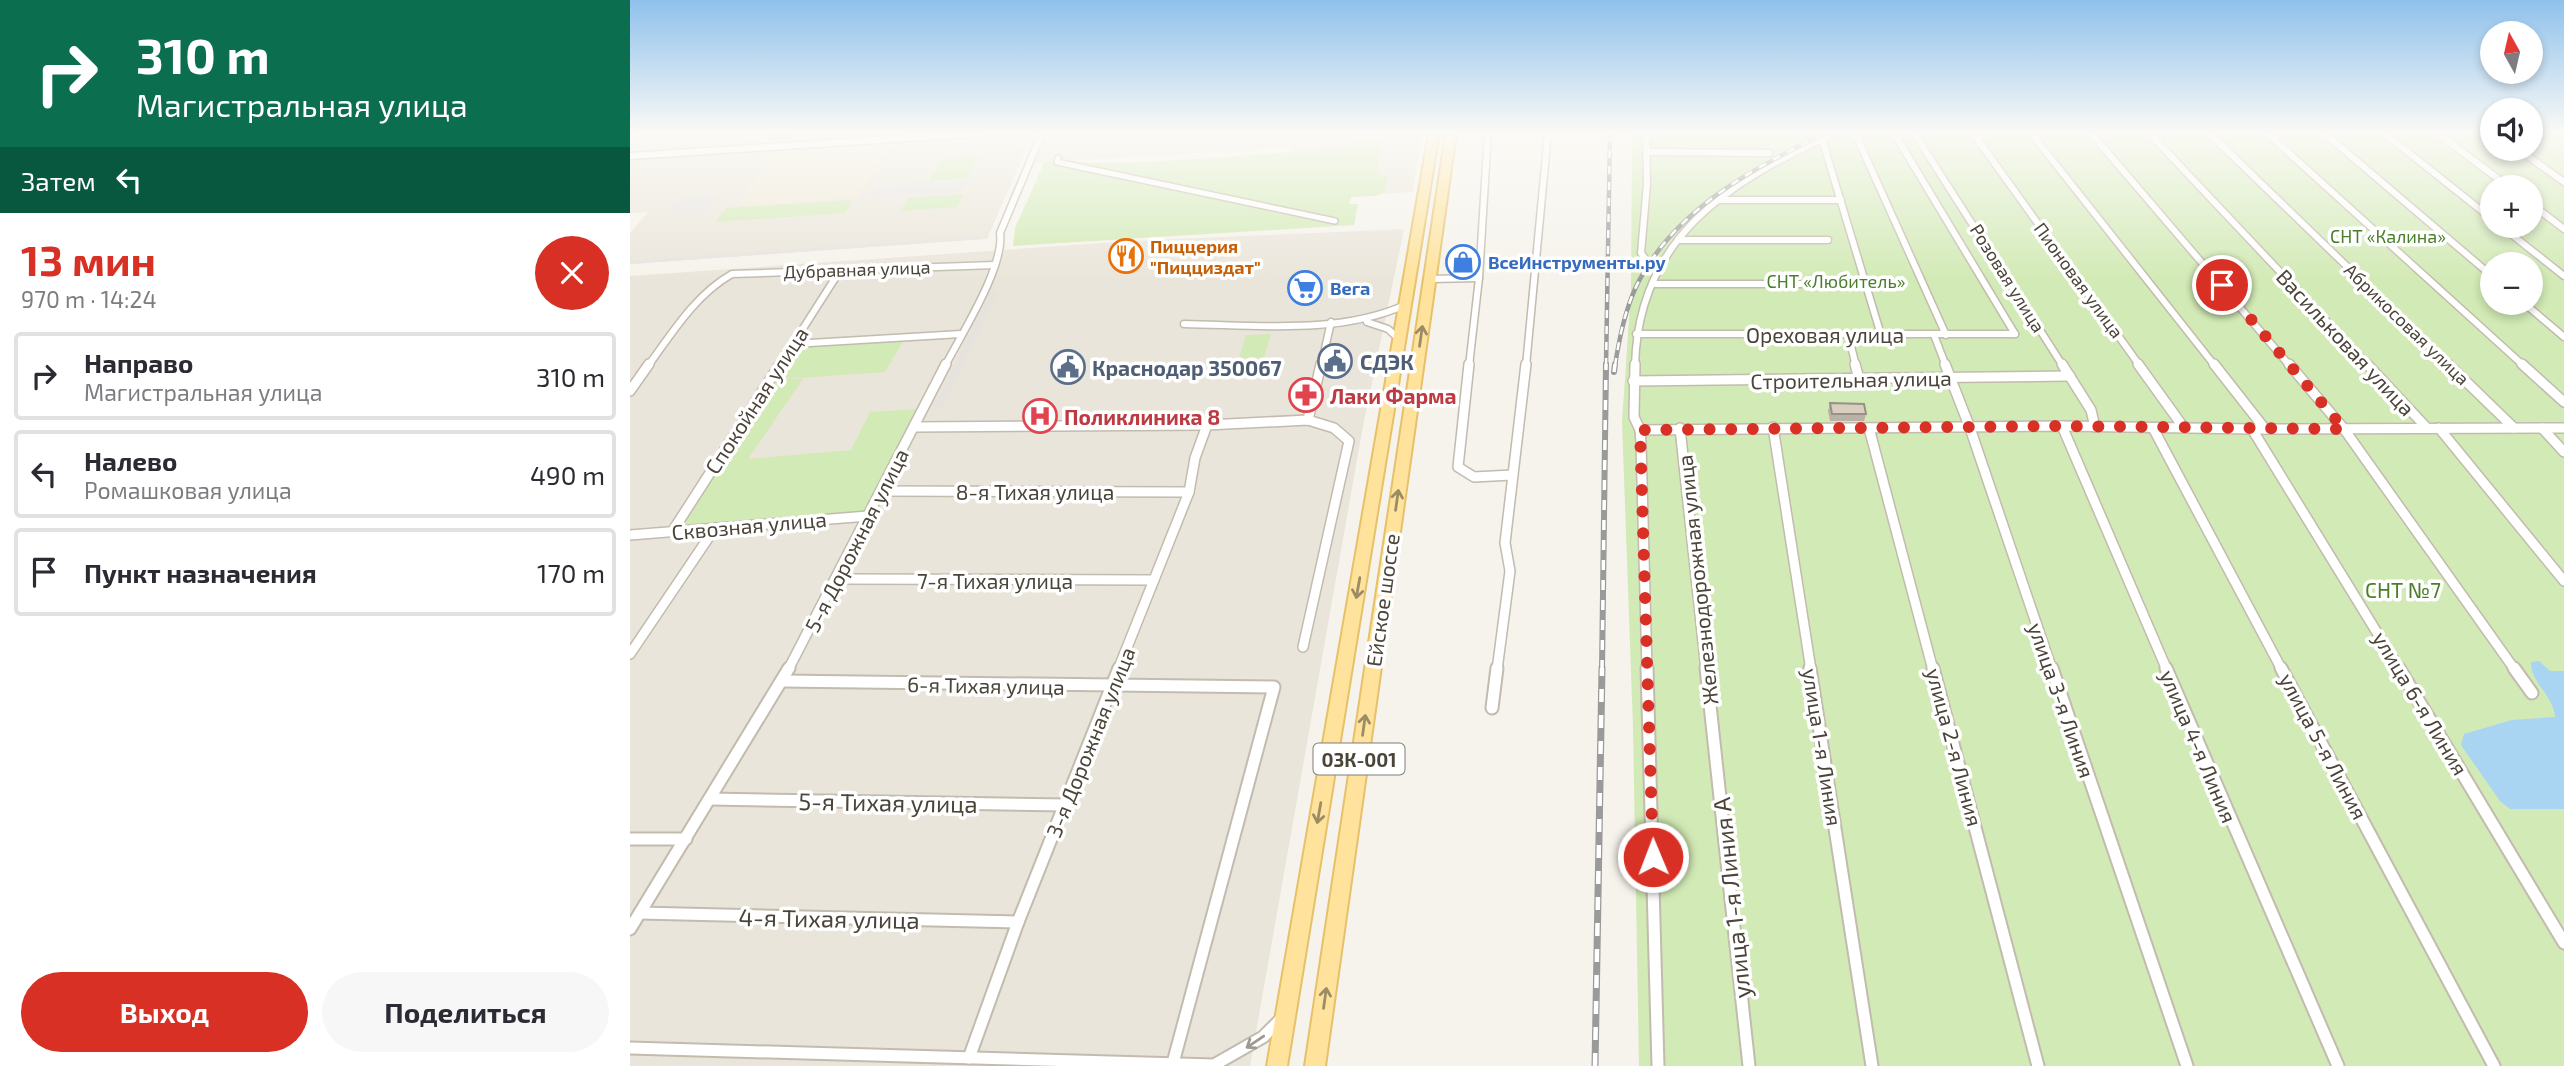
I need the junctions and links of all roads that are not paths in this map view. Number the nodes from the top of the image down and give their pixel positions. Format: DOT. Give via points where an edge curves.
graph roads {
  1 [pos="1021,183"];
  2 [pos="1155,183"];
  3 [pos="1426,183"];
  4 [pos="1444,183"];
  5 [pos="1485,183"];
  6 [pos="1543,183"];
  7 [pos="1647,183"];
  8 [pos="1742,183"];
  9 [pos="1836,183"];
  10 [pos="1877,183"];
  11 [pos="1924,183"];
  12 [pos="1946,183"];
  13 [pos="2009,183"];
  14 [pos="2070,183"];
  15 [pos="2134,183"];
  16 [pos="2197,183"];
  17 [pos="2260,183"];
  18 [pos="2322,183"];
  19 [pos="2382,183"];
  20 [pos="2446,183"];
  21 [pos="1715,200"];
  22 [pos="1841,200"];
  23 [pos="2480,209"];
  24 [pos="2543,213"];
  25 [pos="1335,221"];
  26 [pos="2564,229"];
  27 [pos="2516,238"];
  28 [pos="1678,240"];
  29 [pos="1828,240"];
  30 [pos="995,265"];
  31 [pos="1660,266"];
  32 [pos="2480,266"];
  33 [pos="841,270"];
  34 [pos="2564,276"];
  35 [pos="1479,278"];
  36 [pos="1430,279"];
  37 [pos="1655,284"];
  38 [pos="1867,284"];
  39 [pos="1405,305"];
  40 [pos="2538,315"];
  41 [pos="1362,321"];
  42 [pos="1331,323"];
  43 [pos="1184,324"];
  44 [pos="961,334"];
  45 [pos="1636,334"];
  46 [pos="1847,334"];
  47 [pos="1881,335"];
  48 [pos="1934,335"];
  49 [pos="1946,335"];
  50 [pos="2564,337"];
  51 [pos="1400,340"];
  52 [pos="793,344"];
  53 [pos="2070,376"];
  54 [pos="1952,378"];
  55 [pos="1859,379"];
  56 [pos="1633,381"];
  57 [pos="630,391"];
  58 [pos="2564,402"];
  59 [pos="1308,420"];
  60 [pos="1206,425"];
  61 [pos="2062,426"];
  62 [pos="2095,427"];
  63 [pos="914,428"];
  64 [pos="1680,428"];
  65 [pos="1773,428"];
  66 [pos="1869,428"];
  67 [pos="1970,428"];
  68 [pos="2153,428"];
  69 [pos="2185,428"];
  70 [pos="2427,428"];
  71 [pos="2439,428"];
  72 [pos="2514,428"];
  73 [pos="2542,428"];
  74 [pos="2564,428"];
  75 [pos="2252,429"];
  76 [pos="2265,429"];
  77 [pos="2344,429"];
  78 [pos="1640,430"];
  79 [pos="2564,452"];
  80 [pos="1512,475"];
  81 [pos="881,491"];
  82 [pos="1189,492"];
  83 [pos="868,516"];
  84 [pos="715,528"];
  85 [pos="672,532"];
  86 [pos="630,535"];
  87 [pos="836,579"];
  88 [pos="1154,580"];
  89 [pos="2564,582"];
  90 [pos="1303,647"];
  91 [pos="630,654"];
  92 [pos="782,681"];
  93 [pos="1112,687"];
  94 [pos="2532,693"];
  95 [pos="1492,708"];
  96 [pos="1714,731"];
  97 [pos="710,799"];
  98 [pos="1066,805"];
  99 [pos="630,839"];
  100 [pos="686,839"];
  101 [pos="640,913"];
  102 [pos="1018,922"];
  103 [pos="630,929"];
  104 [pos="2564,943"];
  105 [pos="1285,1014"];
  106 [pos="630,1048"];
  107 [pos="969,1058"];
  108 [pos="1173,1063"];
  109 [pos="1217,1065"];
  110 [pos="1277,1066"];
  111 [pos="1315,1066"];
  112 [pos="1658,1066"];
  113 [pos="1749,1066"];
  114 [pos="1872,1066"];
  115 [pos="2038,1066"];
  116 [pos="2187,1066"];
  117 [pos="2338,1066"];
  118 [pos="2494,1066"];
  1 -- 30 [label="street, 5-я Дорожная улица" via="1000,233 1002,247"];
  2 -- 25 [label="street"];
  3 -- 39 [label="main road, 03К-001"];
  4 -- 36 [label="main road, Ейское шоссе / 03К-001"];
  5 -- 35 [label="street"];
  6 -- 80 [label="street"];
  7 -- 31 [label="street" via="1642,253 1647,261"];
  8 -- 21 [label="street"];
  9 -- 22 [label="street"];
  10 -- 49 [label="street"];
  11 -- 49 [label="street, Ореховая улица" via="2015,334"];
  12 -- 53 [label="street, Розовая улица"];
  13 -- 69 [label="street, Пионовая улица"];
  14 -- 76 [label="street"];
  15 -- 77 [label="street"];
  16 -- 70 [label="street, Васильковая улица"];
  17 -- 72 [label="street, Абрикосовая улица"];
  18 -- 58 [label="street"];
  19 -- 32 [label="street"];
  20 -- 23 [label="street"];
  21 -- 22 [label="street"];
  21 -- 28 [label="street"];
  22 -- 38 [label="street"];
  24 -- 26 [label="street"];
  27 -- 34 [label="street"];
  28 -- 29 [label="street"];
  28 -- 31 [label="street"];
  30 -- 33 [label="street, Дубравная улица"];
  30 -- 44 [label="street, 5-я Дорожная улица"];
  31 -- 37 [label="street"];
  33 -- 52 [label="street, Спокойная улица"];
  33 -- 57 [label="street, Дубравная улица" via="732,274 719,279"];
  35 -- 36 [label="street"];
  35 -- 80 [label="street" via="1458,467 1474,477"];
  111 -- 36 [label="main road, Ейское шоссе / 03К-001, one-way"];
  37 -- 38 [label="street"];
  37 -- 45 [label="street"];
  38 -- 47 [label="street"];
  39 -- 41 [label="street" via="1394,313"];
  39 -- 51 [label="main road, 03К-001"];
  40 -- 50 [label="street"];
  41 -- 42 [label="street"];
  41 -- 51 [label="street" via="1379,325"];
  42 -- 43 [label="street"];
  42 -- 59 [label="street"];
  44 -- 52 [label="street"];
  44 -- 63 [label="street, 5-я Дорожная улица"];
  45 -- 46 [label="street, Ореховая улица"];
  45 -- 56 [label="street"];
  46 -- 47 [label="street, Ореховая улица"];
  46 -- 55 [label="street"];
  47 -- 48 [label="street, Ореховая улица"];
  48 -- 49 [label="street, Ореховая улица"];
  48 -- 54 [label="street, улица 3-я Линия"];
  51 -- 105 [label="main road, Ейское шоссе / 03К-001, one-way"];
  52 -- 85 [label="street, Спокойная улица"];
  53 -- 54 [label="street, Строительная улица"];
  53 -- 62 [label="street, Розовая улица" via="2091,410"];
  54 -- 55 [label="street, Строительная улица"];
  54 -- 67 [label="street, улица 3-я Линия"];
  55 -- 56 [label="street, Строительная улица"];
  56 -- 78 [label="street" via="1633,417"];
  59 -- 60 [label="street"];
  59 -- 90 [label="street" via="1334,428 1349,440"];
  60 -- 63 [label="street"];
  60 -- 82 [label="street, 3-я Дорожная улица"];
  61 -- 62 [label="street"];
  61 -- 67 [label="street"];
  61 -- 117 [label="street, улица 4-я Линия"];
  62 -- 68 [label="street"];
  63 -- 81 [label="street, 5-я Дорожная улица"];
  64 -- 65 [label="street"];
  64 -- 78 [label="street"];
  64 -- 96 [label="street, Железнодорожная улица"];
  65 -- 66 [label="street"];
  65 -- 114 [label="street, улица 1-я Линия"];
  66 -- 67 [label="street"];
  66 -- 115 [label="street, улица 2-я Линия"];
  67 -- 116 [label="street, улица 3-я Линия"];
  68 -- 69 [label="street"];
  68 -- 118 [label="street, улица 5-я Линия"];
  69 -- 75 [label="street"];
  70 -- 71 [label="street"];
  70 -- 77 [label="street"];
  71 -- 72 [label="street"];
  71 -- 89 [label="street"];
  72 -- 73 [label="street"];
  73 -- 74 [label="street"];
  73 -- 79 [label="street"];
  75 -- 76 [label="street"];
  75 -- 104 [label="street, улица 6-я Линия"];
  76 -- 77 [label="street"];
  77 -- 94 [label="street"];
  78 -- 112 [label="street"];
  80 -- 95 [label="street" via="1505,544 1510,572"];
  81 -- 82 [label="street, 8-я Тихая улица"];
  81 -- 83 [label="street, 5-я Дорожная улица"];
  82 -- 88 [label="street, 3-я Дорожная улица"];
  83 -- 84 [label="street, Сквозная улица"];
  83 -- 87 [label="street, 5-я Дорожная улица"];
  84 -- 85 [label="street, Сквозная улица"];
  84 -- 91 [label="street"];
  85 -- 86 [label="street, Сквозная улица"];
  87 -- 88 [label="street, 7-я Тихая улица"];
  87 -- 92 [label="street, 5-я Дорожная улица"];
  88 -- 93 [label="street, 3-я Дорожная улица"];
  92 -- 93 [label="street, 6-я Тихая улица"];
  92 -- 97 [label="street, 5-я Дорожная улица"];
  93 -- 98 [label="street, 3-я Дорожная улица"];
  93 -- 108 [label="street, 6-я Тихая улица" via="1275,687"];
  96 -- 113 [label="street, улица 1-я Линия А"];
  97 -- 98 [label="street, 5-я Тихая улица"];
  97 -- 100 [label="street, 5-я Дорожная улица"];
  98 -- 102 [label="street, 3-я Дорожная улица"];
  99 -- 100 [label="street"];
  100 -- 101 [label="street, 5-я Дорожная улица"];
  101 -- 102 [label="street, 4-я Тихая улица"];
  101 -- 103 [label="street, 5-я Дорожная улица"];
  102 -- 107 [label="street, 3-я Дорожная улица"];
  105 -- 109 [label="street, one-way" via="1264,1037"];
  105 -- 110 [label="main road, Ейское шоссе / 03К-001"];
  106 -- 107 [label="street"];
  107 -- 108 [label="street"];
  108 -- 109 [label="street"];
}
